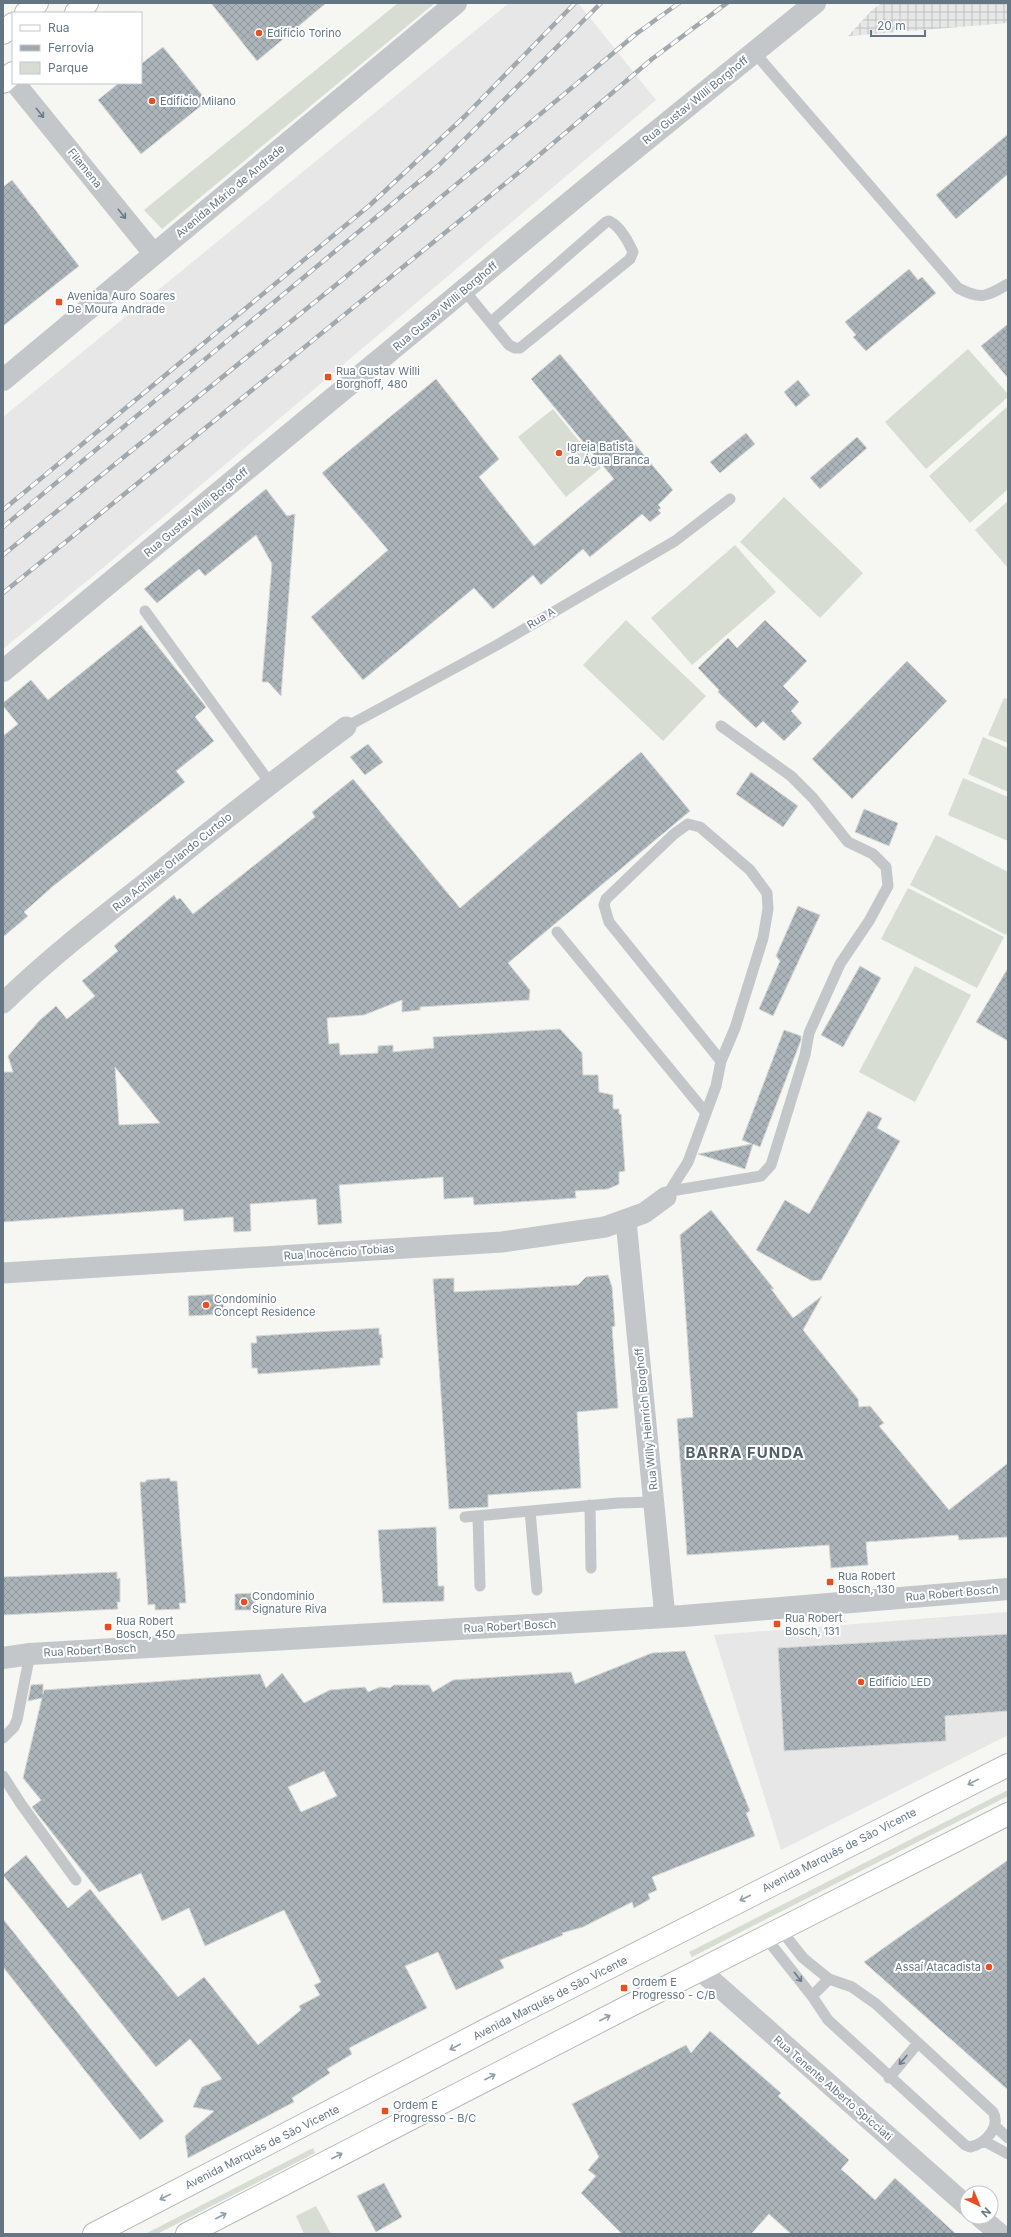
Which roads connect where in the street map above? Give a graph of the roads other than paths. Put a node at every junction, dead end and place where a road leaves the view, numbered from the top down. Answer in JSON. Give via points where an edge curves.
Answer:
{"nodes":[{"id":1,"x":37,"y":3,"type":"edge"},
{"id":2,"x":87,"y":3,"type":"edge"},
{"id":3,"x":456,"y":3,"type":"edge"},
{"id":4,"x":815,"y":3,"type":"edge"},
{"id":5,"x":27,"y":12,"type":"edge"},
{"id":6,"x":77,"y":12,"type":"edge"},
{"id":7,"x":12,"y":25,"type":"edge"},
{"id":8,"x":3,"y":33,"type":"edge"},
{"id":9,"x":754,"y":52,"type":"junction"},
{"id":10,"x":15,"y":84,"type":"edge"},
{"id":11,"x":154,"y":254,"type":"junction"},
{"id":12,"x":1008,"y":284,"type":"edge"},
{"id":13,"x":464,"y":290,"type":"junction"},
{"id":14,"x":491,"y":322,"type":"junction"},
{"id":15,"x":3,"y":380,"type":"edge"},
{"id":16,"x":730,"y":499,"type":"dead end"},
{"id":17,"x":145,"y":611,"type":"dead end"},
{"id":18,"x":3,"y":671,"type":"edge"},
{"id":19,"x":721,"y":726,"type":"dead end"},
{"id":20,"x":346,"y":727,"type":"joint"},
{"id":21,"x":270,"y":783,"type":"junction"},
{"id":22,"x":557,"y":932,"type":"dead end"},
{"id":23,"x":3,"y":1003,"type":"edge"},
{"id":24,"x":721,"y":1061,"type":"junction"},
{"id":25,"x":706,"y":1113,"type":"junction"},
{"id":26,"x":669,"y":1194,"type":"junction"},
{"id":27,"x":626,"y":1221,"type":"junction"},
{"id":28,"x":3,"y":1273,"type":"edge"},
{"id":29,"x":654,"y":1502,"type":"junction"},
{"id":30,"x":590,"y":1505,"type":"junction"},
{"id":31,"x":530,"y":1511,"type":"junction"},
{"id":32,"x":478,"y":1516,"type":"junction"},
{"id":33,"x":465,"y":1517,"type":"dead end"},
{"id":34,"x":591,"y":1568,"type":"dead end"},
{"id":35,"x":480,"y":1586,"type":"dead end"},
{"id":36,"x":1008,"y":1589,"type":"edge"},
{"id":37,"x":537,"y":1590,"type":"dead end"},
{"id":38,"x":665,"y":1617,"type":"junction"},
{"id":39,"x":12,"y":1655,"type":"edge"},
{"id":40,"x":3,"y":1738,"type":"edge"},
{"id":41,"x":1008,"y":1765,"type":"edge"},
{"id":42,"x":3,"y":1776,"type":"edge"},
{"id":43,"x":1008,"y":1814,"type":"edge"},
{"id":44,"x":76,"y":1880,"type":"dead end"},
{"id":45,"x":773,"y":1934,"type":"junction"},
{"id":46,"x":700,"y":1970,"type":"junction"},
{"id":47,"x":829,"y":1979,"type":"junction"},
{"id":48,"x":812,"y":1996,"type":"junction"},
{"id":49,"x":918,"y":2043,"type":"junction"},
{"id":50,"x":889,"y":2078,"type":"junction"},
{"id":51,"x":995,"y":2126,"type":"junction"},
{"id":52,"x":1008,"y":2138,"type":"edge"},
{"id":53,"x":984,"y":2141,"type":"junction"},
{"id":54,"x":1008,"y":2154,"type":"edge"},
{"id":55,"x":959,"y":2199,"type":"edge"},
{"id":56,"x":989,"y":2225,"type":"edge"},
{"id":57,"x":94,"y":2234,"type":"edge"},
{"id":58,"x":187,"y":2234,"type":"edge"},
{"id":59,"x":1000,"y":2234,"type":"edge"}],
"edges":[{"from":1,"to":5,"type":"main road"},
{"from":2,"to":6,"type":"main road"},
{"from":3,"to":11,"type":"street","name":"Avenida Mário de Andrade"},
{"from":4,"to":9,"type":"street","name":"Rua Gustav Willi Borghoff"},
{"from":7,"to":8,"type":"main road"},
{"from":9,"to":12,"type":"lane","via":[[958,288],[973,296],[988,296]]},
{"from":9,"to":13,"type":"street","name":"Rua Gustav Willi Borghoff"},
{"from":10,"to":11,"type":"street","name":"Filamena","one_way":true},
{"from":11,"to":15,"type":"street","name":"Avenida Mário de Andrade"},
{"from":13,"to":14,"type":"lane"},
{"from":13,"to":18,"type":"street","name":"Rua Gustav Willi Borghoff"},
{"from":14,"to":14,"type":"lane","via":[[509,345],[520,348],[630,259],[633,252],[629,243],[615,224],[606,222]]},
{"from":16,"to":20,"type":"lane","name":"Rua A","via":[[676,541],[497,645]]},
{"from":17,"to":21,"type":"lane"},
{"from":19,"to":26,"type":"lane","via":[[791,776],[813,798],[848,842],[873,854],[886,867],[888,886],[869,921],[840,964],[809,1033],[805,1055],[771,1165],[761,1176]]},
{"from":20,"to":21,"type":"street","name":"Rua Achilles Orlando Curtolo"},
{"from":21,"to":23,"type":"street","name":"Rua Achilles Orlando Curtolo","via":[[113,908]]},
{"from":22,"to":25,"type":"lane"},
{"from":24,"to":24,"type":"lane","via":[[735,1028],[763,938],[768,909],[767,893],[740,861],[700,827],[688,824],[674,834],[606,899],[604,905],[609,922]]},
{"from":24,"to":25,"type":"lane","via":[[716,1086]]},
{"from":25,"to":26,"type":"lane","via":[[688,1162]]},
{"from":26,"to":27,"type":"street","name":"Rua Inocêncio Tobias","via":[[644,1213]]},
{"from":27,"to":28,"type":"street","name":"Rua Inocêncio Tobias","via":[[605,1227],[502,1242]]},
{"from":27,"to":29,"type":"street","name":"Rua Willy Heinrich Borghoff"},
{"from":29,"to":30,"type":"lane"},
{"from":29,"to":38,"type":"street","name":"Rua Willy Heinrich Borghoff"},
{"from":30,"to":31,"type":"lane"},
{"from":30,"to":34,"type":"lane"},
{"from":31,"to":32,"type":"lane"},
{"from":31,"to":37,"type":"lane"},
{"from":32,"to":33,"type":"lane"},
{"from":32,"to":35,"type":"lane"},
{"from":36,"to":38,"type":"street","name":"Rua Robert Bosch"},
{"from":38,"to":39,"type":"street","name":"Rua Robert Bosch"},
{"from":39,"to":40,"type":"lane","via":[[17,1720]]},
{"from":41,"to":57,"type":"main road","name":"Avenida Marquês de São Vicente","one_way":true},
{"from":42,"to":44,"type":"lane"},
{"from":43,"to":45,"type":"main road"},
{"from":45,"to":46,"type":"main road"},
{"from":45,"to":47,"type":"lane"},
{"from":45,"to":48,"type":"lane","one_way":true},
{"from":46,"to":55,"type":"street","name":"Rua Tenente Alberto Spicciati"},
{"from":58,"to":46,"type":"main road","one_way":true},
{"from":47,"to":48,"type":"lane"},
{"from":47,"to":49,"type":"lane","via":[[864,1995]]},
{"from":48,"to":50,"type":"lane","via":[[828,2020]]},
{"from":49,"to":50,"type":"lane","one_way":true},
{"from":49,"to":51,"type":"lane","via":[[993,2112],[996,2117]]},
{"from":50,"to":53,"type":"lane","via":[[964,2145],[970,2147]]},
{"from":51,"to":52,"type":"lane"},
{"from":51,"to":53,"type":"lane"},
{"from":53,"to":54,"type":"lane"},
{"from":56,"to":59,"type":"street"}]}
